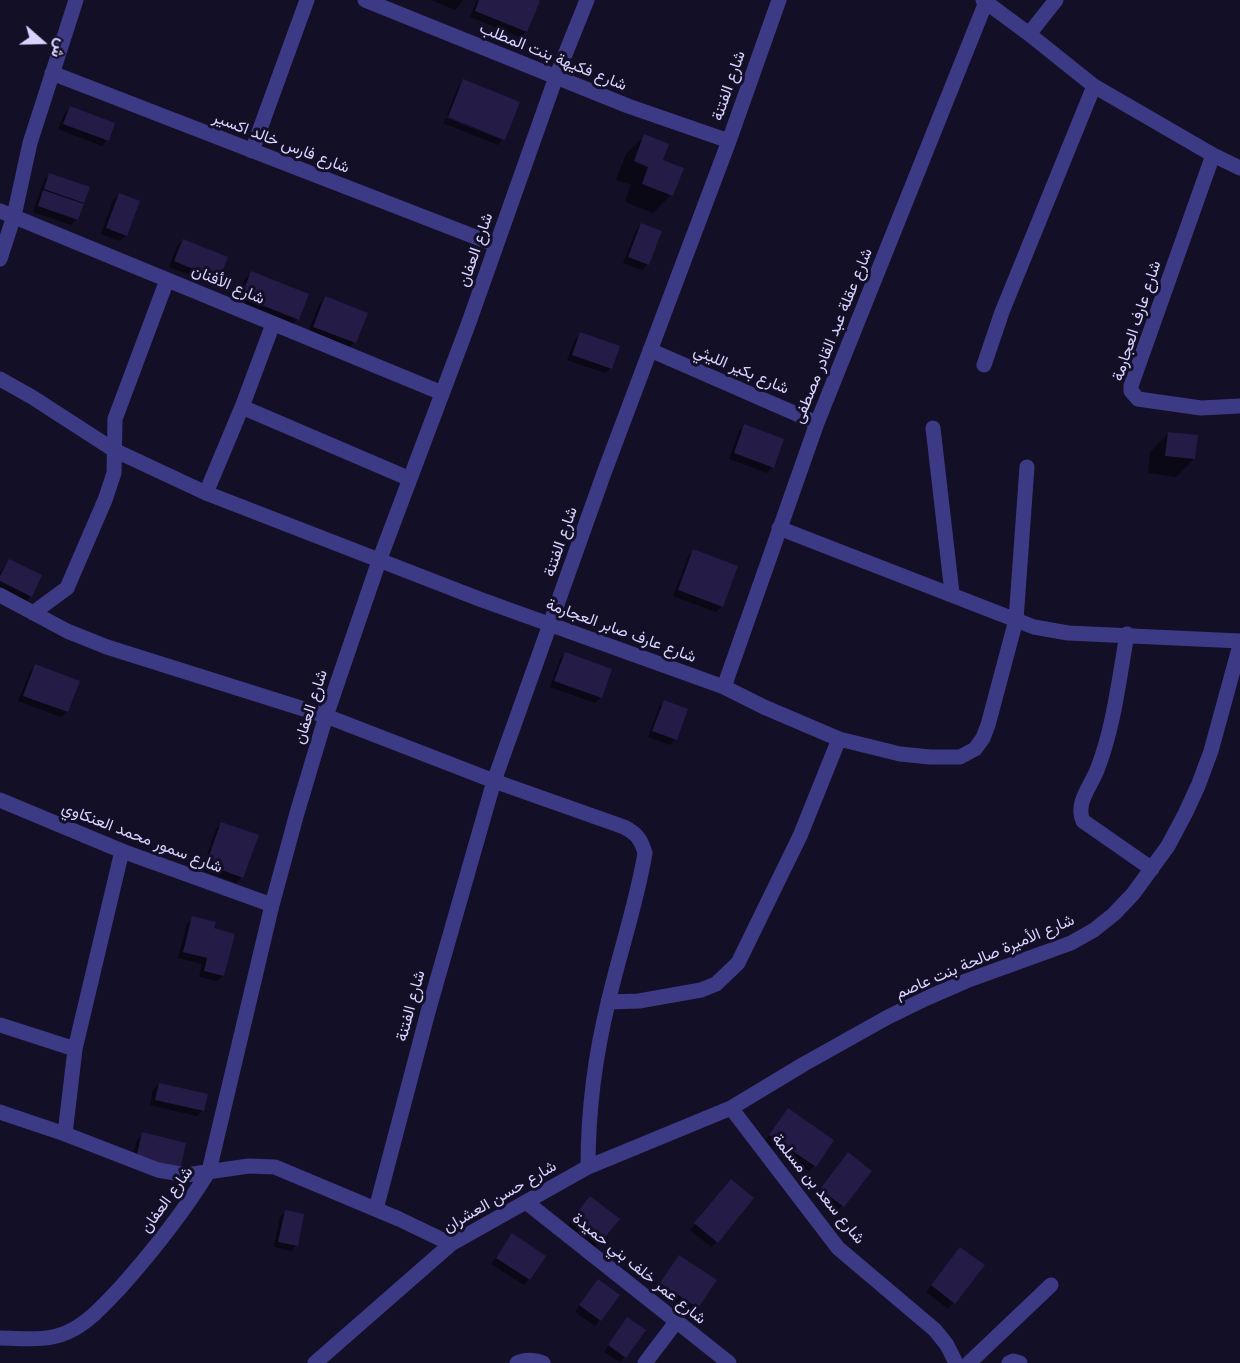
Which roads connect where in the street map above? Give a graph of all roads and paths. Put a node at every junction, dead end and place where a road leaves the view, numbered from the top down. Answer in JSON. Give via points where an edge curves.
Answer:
{"nodes":[{"id":1,"x":76,"y":0,"type":"edge"},
{"id":2,"x":307,"y":0,"type":"edge"},
{"id":3,"x":365,"y":0,"type":"edge"},
{"id":4,"x":587,"y":0,"type":"edge"},
{"id":5,"x":779,"y":0,"type":"edge"},
{"id":6,"x":1056,"y":0,"type":"edge"},
{"id":7,"x":984,"y":1,"type":"edge"},
{"id":8,"x":391,"y":5,"type":"edge"},
{"id":9,"x":1029,"y":34,"type":"junction"},
{"id":10,"x":52,"y":73,"type":"junction"},
{"id":11,"x":556,"y":77,"type":"junction"},
{"id":12,"x":1094,"y":86,"type":"junction"},
{"id":13,"x":729,"y":141,"type":"junction"},
{"id":14,"x":252,"y":151,"type":"junction"},
{"id":15,"x":1213,"y":155,"type":"junction"},
{"id":16,"x":1240,"y":168,"type":"edge"},
{"id":17,"x":7,"y":213,"type":"edge"},
{"id":18,"x":496,"y":245,"type":"junction"},
{"id":19,"x":0,"y":259,"type":"edge"},
{"id":20,"x":167,"y":280,"type":"junction"},
{"id":21,"x":273,"y":324,"type":"junction"},
{"id":22,"x":650,"y":351,"type":"junction"},
{"id":23,"x":984,"y":365,"type":"dead end"},
{"id":24,"x":0,"y":379,"type":"edge"},
{"id":25,"x":442,"y":393,"type":"junction"},
{"id":26,"x":1240,"y":406,"type":"edge"},
{"id":27,"x":242,"y":407,"type":"junction"},
{"id":28,"x":817,"y":423,"type":"junction"},
{"id":29,"x":933,"y":428,"type":"dead end"},
{"id":30,"x":114,"y":450,"type":"junction"},
{"id":31,"x":1027,"y":467,"type":"dead end"},
{"id":32,"x":410,"y":479,"type":"junction"},
{"id":33,"x":206,"y":493,"type":"junction"},
{"id":34,"x":779,"y":528,"type":"junction"},
{"id":35,"x":379,"y":561,"type":"junction"},
{"id":36,"x":952,"y":593,"type":"junction"},
{"id":37,"x":0,"y":595,"type":"edge"},
{"id":38,"x":33,"y":613,"type":"junction"},
{"id":39,"x":1016,"y":620,"type":"junction"},
{"id":40,"x":551,"y":625,"type":"junction"},
{"id":41,"x":1127,"y":634,"type":"junction"},
{"id":42,"x":1240,"y":643,"type":"edge"},
{"id":43,"x":724,"y":687,"type":"junction"},
{"id":44,"x":326,"y":716,"type":"junction"},
{"id":45,"x":838,"y":739,"type":"junction"},
{"id":46,"x":494,"y":781,"type":"junction"},
{"id":47,"x":0,"y":800,"type":"edge"},
{"id":48,"x":122,"y":851,"type":"junction"},
{"id":49,"x":1152,"y":869,"type":"junction"},
{"id":50,"x":272,"y":905,"type":"junction"},
{"id":51,"x":608,"y":1002,"type":"junction"},
{"id":52,"x":0,"y":1025,"type":"edge"},
{"id":53,"x":75,"y":1049,"type":"junction"},
{"id":54,"x":731,"y":1107,"type":"junction"},
{"id":55,"x":0,"y":1112,"type":"edge"},
{"id":56,"x":65,"y":1134,"type":"junction"},
{"id":57,"x":588,"y":1167,"type":"junction"},
{"id":58,"x":209,"y":1172,"type":"junction"},
{"id":59,"x":526,"y":1202,"type":"junction"},
{"id":60,"x":376,"y":1209,"type":"junction"},
{"id":61,"x":451,"y":1244,"type":"junction"},
{"id":62,"x":1051,"y":1285,"type":"dead end"},
{"id":63,"x":676,"y":1322,"type":"junction"},
{"id":64,"x":0,"y":1338,"type":"edge"},
{"id":65,"x":315,"y":1363,"type":"edge"},
{"id":66,"x":517,"y":1363,"type":"edge"},
{"id":67,"x":543,"y":1363,"type":"edge"},
{"id":68,"x":645,"y":1363,"type":"edge"},
{"id":69,"x":729,"y":1363,"type":"edge"},
{"id":70,"x":956,"y":1363,"type":"edge"},
{"id":71,"x":969,"y":1363,"type":"edge"},
{"id":72,"x":1008,"y":1363,"type":"edge"},
{"id":73,"x":1020,"y":1363,"type":"edge"}],
"edges":[{"from":1,"to":10,"type":"street"},
{"from":2,"to":14,"type":"street"},
{"from":3,"to":8,"type":"street","name":"شارع فكيهة بنت المطلب"},
{"from":4,"to":11,"type":"street","name":"شارع العفان"},
{"from":5,"to":13,"type":"street","name":"شارع الفتنة"},
{"from":6,"to":9,"type":"street"},
{"from":7,"to":9,"type":"street"},
{"from":7,"to":28,"type":"street","name":"شارع عقلة عبد القادر مصطفى"},
{"from":8,"to":11,"type":"street","name":"شارع فكيهة بنت المطلب"},
{"from":9,"to":12,"type":"street"},
{"from":10,"to":14,"type":"street","name":"شارع فارس خالد اكسير"},
{"from":10,"to":17,"type":"street"},
{"from":11,"to":13,"type":"street","name":"شارع فكيهة بنت المطلب"},
{"from":11,"to":18,"type":"street","name":"شارع العفان"},
{"from":12,"to":15,"type":"street"},
{"from":12,"to":23,"type":"street"},
{"from":13,"to":22,"type":"street","name":"شارع الفتنة"},
{"from":14,"to":18,"type":"street","name":"شارع فارس خالد اكسير"},
{"from":15,"to":16,"type":"street"},
{"from":15,"to":26,"type":"street","name":"شارع عارف العجارمة","via":[[1131,391],[1138,399],[1201,408]]},
{"from":17,"to":19,"type":"street"},
{"from":17,"to":20,"type":"street","name":"شارع الأفنان"},
{"from":18,"to":25,"type":"street","name":"شارع العفان"},
{"from":20,"to":21,"type":"street","name":"شارع الأفنان"},
{"from":20,"to":30,"type":"street","via":[[115,419]]},
{"from":21,"to":25,"type":"street","name":"شارع الأفنان"},
{"from":21,"to":27,"type":"street"},
{"from":22,"to":28,"type":"street","name":"شارع بكير الليثي"},
{"from":22,"to":40,"type":"street","name":"شارع الفتنة"},
{"from":24,"to":30,"type":"street","name":"شارع عارف صابر العجارمة"},
{"from":25,"to":32,"type":"street","name":"شارع العفان"},
{"from":27,"to":32,"type":"street"},
{"from":27,"to":33,"type":"street"},
{"from":28,"to":34,"type":"street","name":"شارع عقلة عبد القادر مصطفى"},
{"from":29,"to":36,"type":"street"},
{"from":30,"to":33,"type":"street","name":"شارع عارف صابر العجارمة"},
{"from":30,"to":38,"type":"street","via":[[112,484],[67,588]]},
{"from":31,"to":39,"type":"street","name":"شارع عارف صابر العجارمة"},
{"from":32,"to":35,"type":"street","name":"شارع العفان"},
{"from":33,"to":35,"type":"street","name":"شارع عارف صابر العجارمة"},
{"from":34,"to":36,"type":"street"},
{"from":34,"to":43,"type":"street","name":"شارع عقلة عبد القادر مصطفى"},
{"from":35,"to":40,"type":"street","name":"شارع عارف صابر العجارمة"},
{"from":35,"to":44,"type":"street","name":"شارع العفان"},
{"from":36,"to":39,"type":"street"},
{"from":37,"to":38,"type":"street"},
{"from":38,"to":44,"type":"street","via":[[107,647]]},
{"from":39,"to":41,"type":"street","via":[[1051,631]]},
{"from":39,"to":45,"type":"street","name":"شارع عارف صابر العجارمة","via":[[984,738],[968,754],[916,756]]},
{"from":40,"to":43,"type":"street","name":"شارع عارف صابر العجارمة"},
{"from":40,"to":46,"type":"street","name":"شارع الفتنة"},
{"from":41,"to":42,"type":"street"},
{"from":41,"to":49,"type":"street","via":[[1108,736],[1080,814],[1083,821]]},
{"from":42,"to":49,"type":"street","name":"شارع الأميرة صالحة بنت عاصم","via":[[1198,786]]},
{"from":43,"to":45,"type":"street","name":"شارع عارف صابر العجارمة"},
{"from":44,"to":46,"type":"street"},
{"from":44,"to":50,"type":"street","name":"شارع العفان"},
{"from":45,"to":51,"type":"street","via":[[800,836],[738,963],[716,984],[700,990],[639,1001]]},
{"from":46,"to":51,"type":"street","via":[[624,826],[642,842],[643,866]]},
{"from":46,"to":60,"type":"street","name":"شارع الفتنة"},
{"from":47,"to":48,"type":"street","name":"شارع سمور محمد العنكاوي"},
{"from":48,"to":50,"type":"street","name":"شارع سمور محمد العنكاوي"},
{"from":48,"to":53,"type":"street"},
{"from":49,"to":54,"type":"street","name":"شارع الأميرة صالحة بنت عاصم","via":[[1114,914],[1094,930],[1071,943],[966,981],[898,1012]]},
{"from":50,"to":58,"type":"street","name":"شارع العفان"},
{"from":51,"to":57,"type":"street","via":[[590,1100]]},
{"from":52,"to":53,"type":"street"},
{"from":53,"to":56,"type":"street"},
{"from":54,"to":57,"type":"street","name":"شارع حسن العشران"},
{"from":54,"to":70,"type":"street","name":"شارع سعد بن مسلمة","via":[[838,1248],[935,1330]]},
{"from":55,"to":56,"type":"street"},
{"from":56,"to":58,"type":"street","via":[[158,1170],[186,1175]]},
{"from":57,"to":59,"type":"street","name":"شارع حسن العشران"},
{"from":58,"to":60,"type":"street","via":[[275,1167]]},
{"from":58,"to":64,"type":"street","name":"شارع العفان","via":[[158,1244],[104,1306],[68,1332],[46,1338]]},
{"from":59,"to":61,"type":"street","name":"شارع حسن العشران"},
{"from":59,"to":63,"type":"street","name":"شارع عمر خلف بني حميدة"},
{"from":60,"to":61,"type":"street"},
{"from":61,"to":65,"type":"street","name":"شارع حسن العشران"},
{"from":62,"to":71,"type":"street"},
{"from":63,"to":68,"type":"street"},
{"from":63,"to":69,"type":"street","name":"شارع عمر خلف بني حميدة"},
{"from":66,"to":67,"type":"street"},
{"from":72,"to":73,"type":"street"}]}
